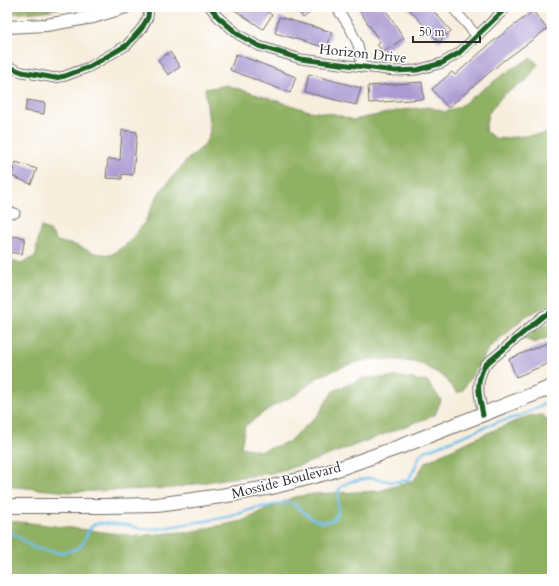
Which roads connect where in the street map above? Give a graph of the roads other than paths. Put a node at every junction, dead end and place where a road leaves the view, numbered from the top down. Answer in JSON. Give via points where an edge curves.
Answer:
{"nodes":[{"id":1,"x":126,"y":7,"type":"edge"},
{"id":2,"x":149,"y":7,"type":"edge"},
{"id":3,"x":210,"y":7,"type":"edge"},
{"id":4,"x":336,"y":7,"type":"edge"},
{"id":5,"x":452,"y":7,"type":"edge"},
{"id":6,"x":507,"y":7,"type":"edge"},
{"id":7,"x":7,"y":27,"type":"edge"},
{"id":8,"x":477,"y":36,"type":"junction"},
{"id":9,"x":7,"y":66,"type":"edge"},
{"id":10,"x":362,"y":67,"type":"junction"},
{"id":11,"x":552,"y":312,"type":"edge"},
{"id":12,"x":552,"y":388,"type":"edge"},
{"id":13,"x":483,"y":414,"type":"junction"},
{"id":14,"x":7,"y":506,"type":"edge"}],
"edges":[{"from":1,"to":7,"type":"main road","via":[[93,17],[46,25]]},
{"from":2,"to":9,"type":"street","via":[[148,17],[142,28],[127,45],[89,67],[55,78],[22,72]]},
{"from":3,"to":10,"type":"street","name":"Horizon Drive","via":[[239,35],[259,46],[301,59]]},
{"from":4,"to":10,"type":"street","via":[[358,45]]},
{"from":5,"to":8,"type":"street"},
{"from":6,"to":8,"type":"street","name":"Horizon Drive"},
{"from":8,"to":10,"type":"street","name":"Horizon Drive","via":[[459,53],[442,63],[417,70]]},
{"from":11,"to":13,"type":"street","via":[[543,316],[485,364],[478,387]]},
{"from":12,"to":13,"type":"main road","name":"Mosside Boulevard"},
{"from":13,"to":14,"type":"main road","name":"Mosside Boulevard","via":[[329,472],[272,487],[157,505]]}]}
